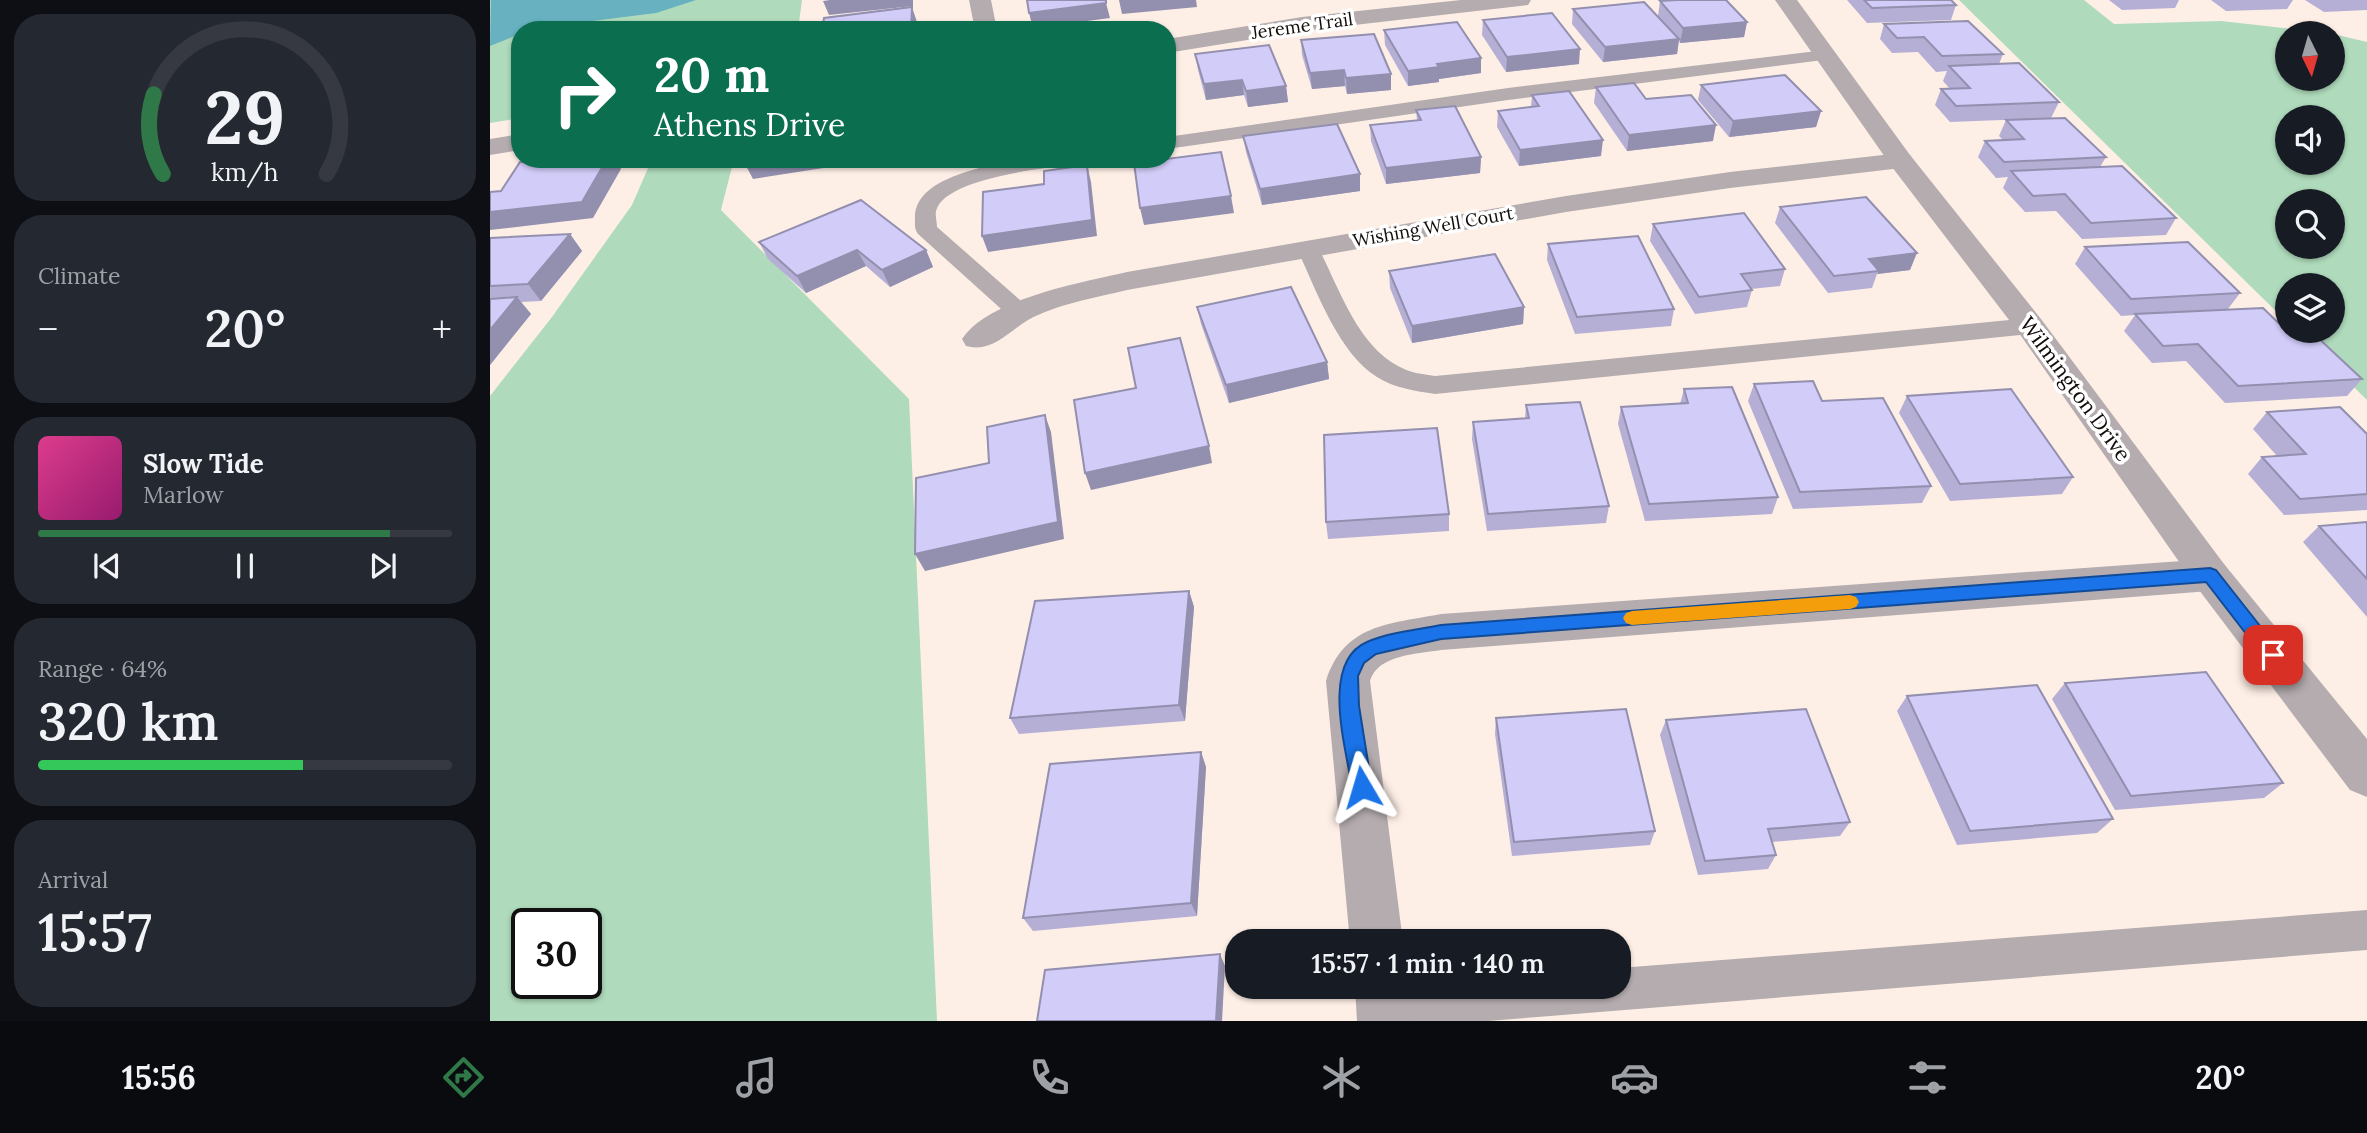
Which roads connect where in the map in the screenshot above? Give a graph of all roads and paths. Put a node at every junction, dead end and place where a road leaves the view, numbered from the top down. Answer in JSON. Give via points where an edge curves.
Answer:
{"nodes":[{"id":1,"x":980,"y":0,"type":"edge"},
{"id":2,"x":1520,"y":0,"type":"edge"},
{"id":3,"x":1786,"y":0,"type":"edge"},
{"id":4,"x":984,"y":21,"type":"edge"},
{"id":5,"x":1176,"y":45,"type":"edge"},
{"id":6,"x":1825,"y":55,"type":"junction"},
{"id":7,"x":1176,"y":142,"type":"edge"},
{"id":8,"x":511,"y":144,"type":"edge"},
{"id":9,"x":490,"y":147,"type":"edge"},
{"id":10,"x":1901,"y":162,"type":"junction"},
{"id":11,"x":1015,"y":168,"type":"edge"},
{"id":12,"x":1308,"y":249,"type":"junction"},
{"id":13,"x":1019,"y":312,"type":"junction"},
{"id":14,"x":2030,"y":326,"type":"junction"},
{"id":15,"x":978,"y":339,"type":"dead end"},
{"id":16,"x":2210,"y":575,"type":"junction"},
{"id":17,"x":2367,"y":775,"type":"edge"},
{"id":18,"x":1376,"y":929,"type":"edge"},
{"id":19,"x":2367,"y":930,"type":"edge"},
{"id":20,"x":1384,"y":1005,"type":"edge"}],
"edges":[{"from":1,"to":4,"type":"street"},
{"from":2,"to":5,"type":"street","name":"Jereme Trail","via":[[1302,24]]},
{"from":3,"to":6,"type":"street","name":"Wilmington Drive"},
{"from":6,"to":7,"type":"lane"},
{"from":6,"to":10,"type":"street","name":"Wilmington Drive"},
{"from":8,"to":9,"type":"street"},
{"from":10,"to":12,"type":"street","name":"Wishing Well Court","via":[[1566,204]]},
{"from":10,"to":14,"type":"street","name":"Wilmington Drive"},
{"from":11,"to":13,"type":"lane","via":[[980,174],[940,190],[925,209],[923,220],[926,229]]},
{"from":12,"to":13,"type":"street","name":"Wishing Well Court","via":[[1127,281]]},
{"from":12,"to":14,"type":"lane","via":[[1359,344],[1382,369],[1405,381],[1435,385]]},
{"from":13,"to":15,"type":"street","name":"Wishing Well Court"},
{"from":14,"to":16,"type":"street","name":"Wilmington Drive"},
{"from":16,"to":17,"type":"street","name":"Wilmington Drive"},
{"from":16,"to":18,"type":"street","via":[[1441,632],[1371,648],[1357,658],[1349,676],[1349,706],[1360,762]]},
{"from":19,"to":20,"type":"lane"}]}
